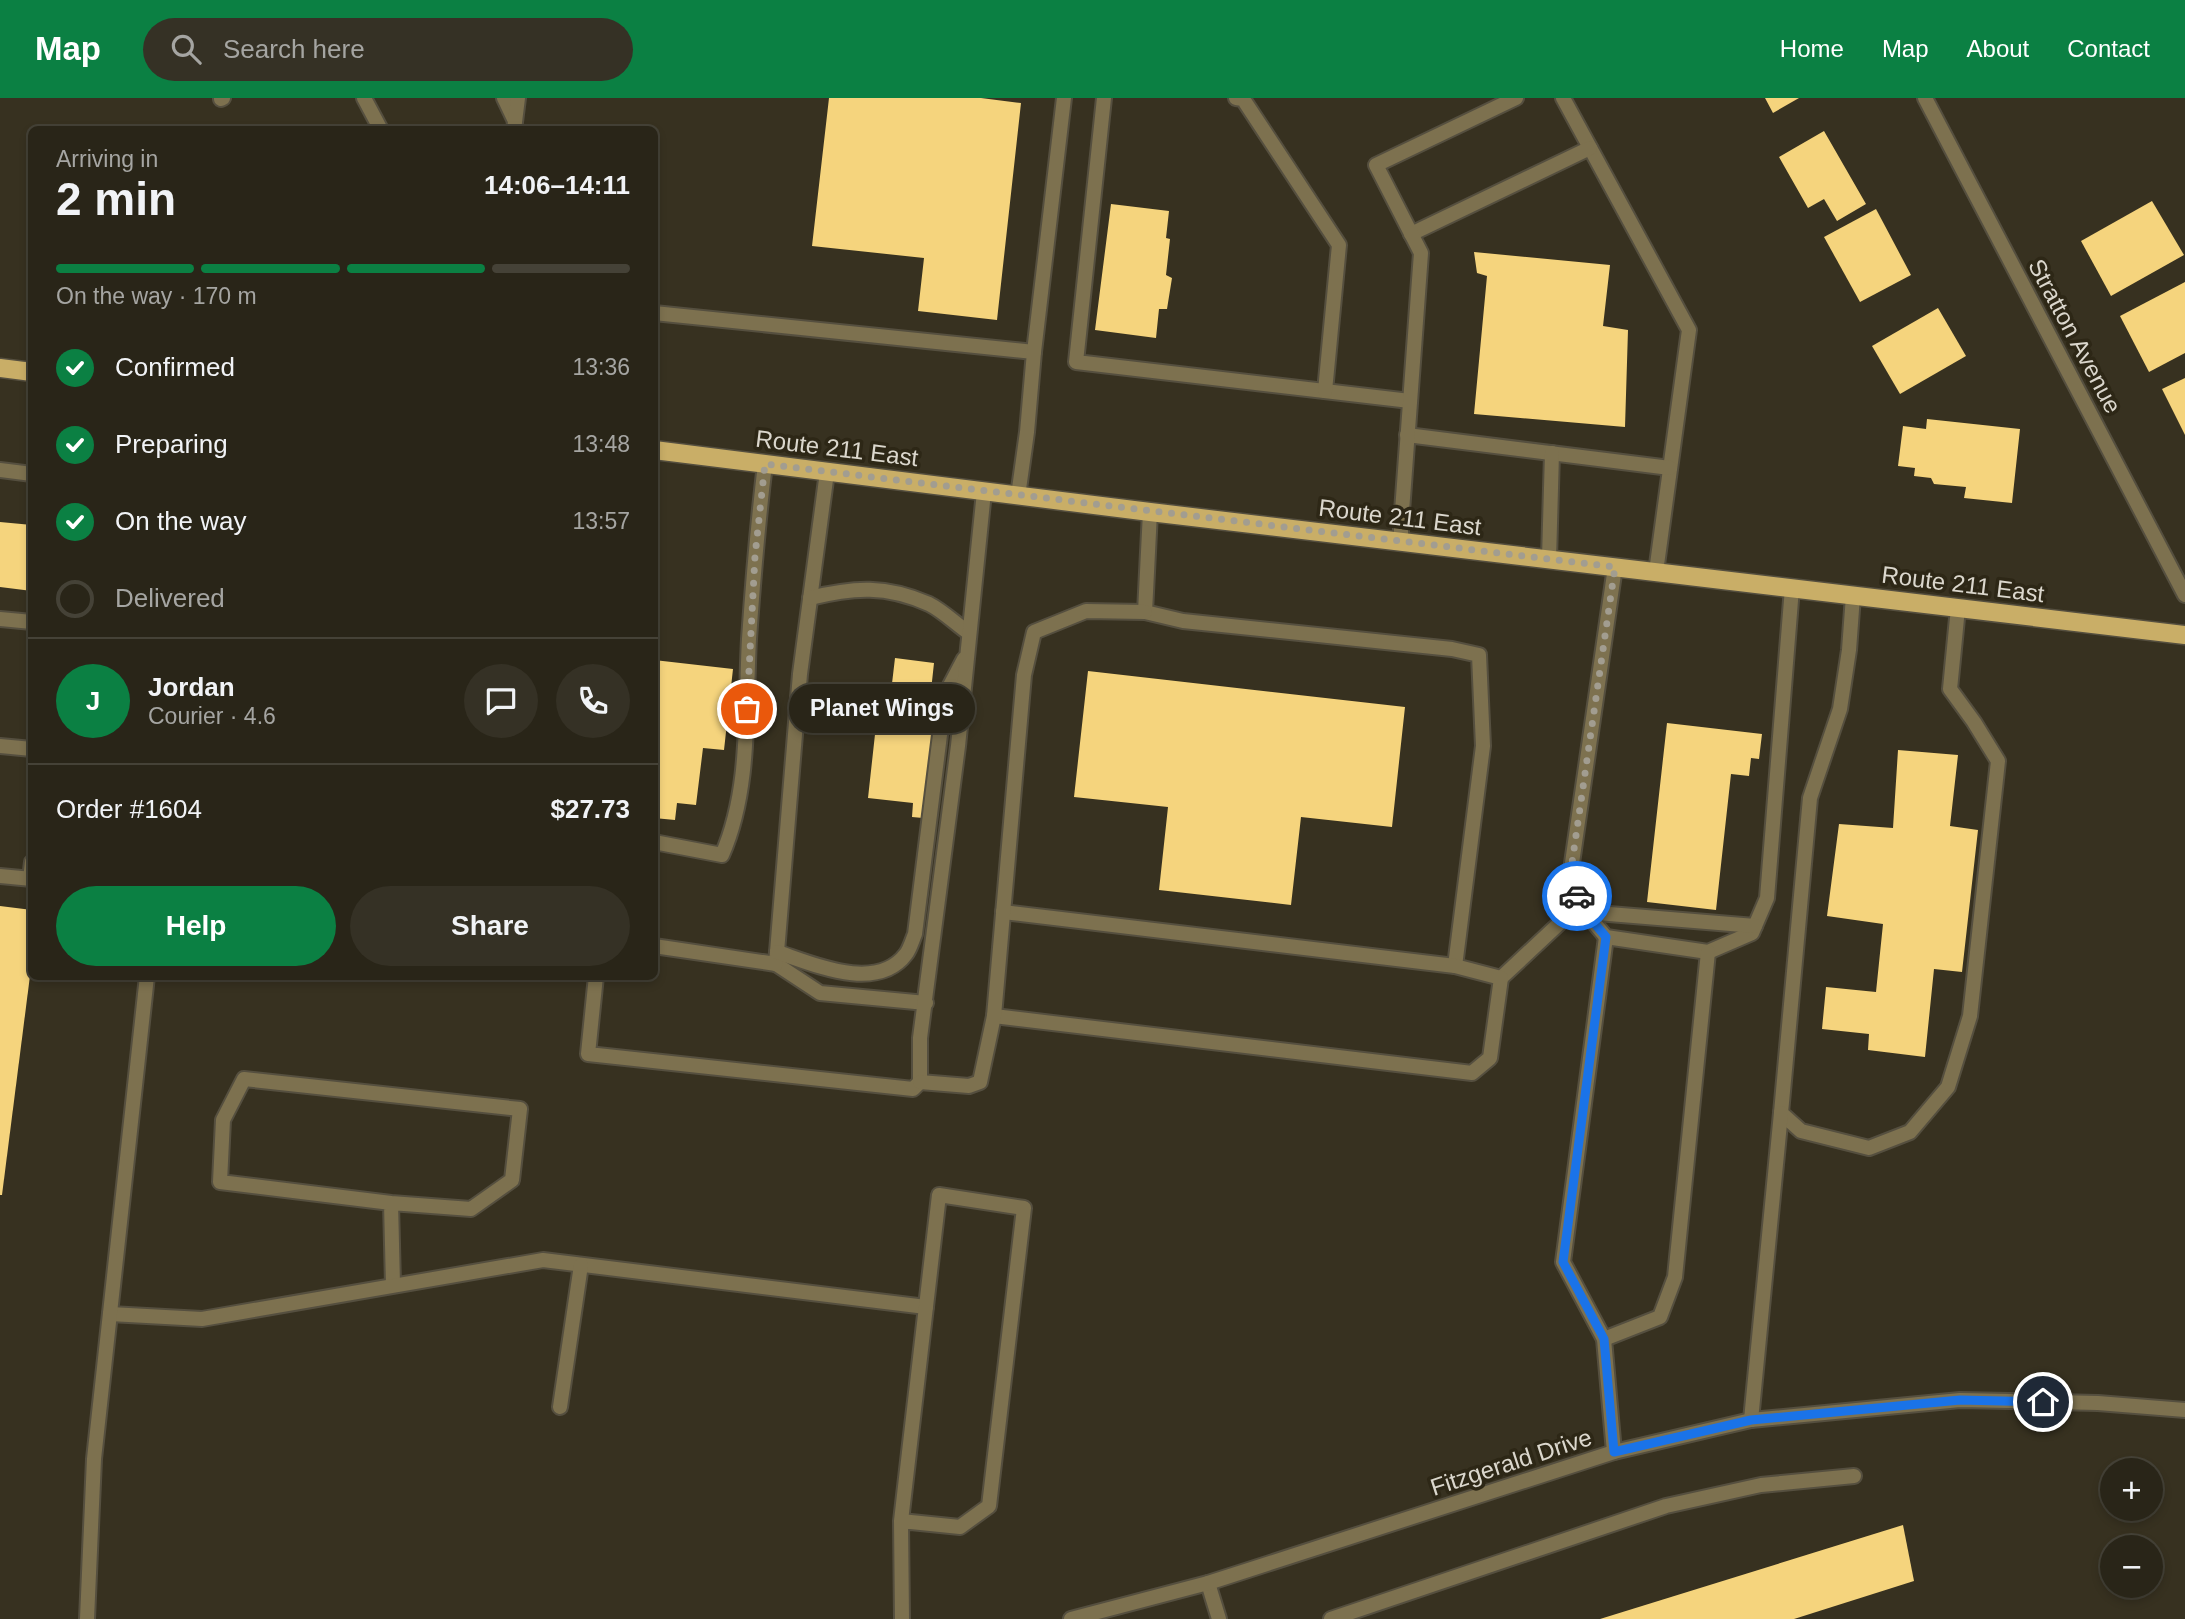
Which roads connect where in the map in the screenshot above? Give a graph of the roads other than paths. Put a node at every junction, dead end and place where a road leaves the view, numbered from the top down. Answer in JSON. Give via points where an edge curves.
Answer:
{"nodes":[{"id":1,"x":364,"y":98,"type":"edge"},
{"id":2,"x":504,"y":98,"type":"edge"},
{"id":3,"x":518,"y":98,"type":"edge"},
{"id":4,"x":1064,"y":98,"type":"edge"},
{"id":5,"x":1104,"y":98,"type":"edge"},
{"id":6,"x":1236,"y":98,"type":"edge"},
{"id":7,"x":1516,"y":98,"type":"edge"},
{"id":8,"x":1563,"y":98,"type":"edge"},
{"id":9,"x":1925,"y":98,"type":"edge"},
{"id":10,"x":515,"y":125,"type":"edge"},
{"id":11,"x":379,"y":126,"type":"edge"},
{"id":12,"x":1590,"y":148,"type":"junction"},
{"id":13,"x":1411,"y":234,"type":"junction"},
{"id":14,"x":658,"y":313,"type":"edge"},
{"id":15,"x":1034,"y":352,"type":"junction"},
{"id":16,"x":0,"y":368,"type":"edge"},
{"id":17,"x":28,"y":372,"type":"edge"},
{"id":18,"x":1325,"y":391,"type":"junction"},
{"id":19,"x":1410,"y":401,"type":"junction"},
{"id":20,"x":1407,"y":435,"type":"junction"},
{"id":21,"x":658,"y":451,"type":"edge"},
{"id":22,"x":1552,"y":453,"type":"junction"},
{"id":23,"x":765,"y":464,"type":"junction"},
{"id":24,"x":1670,"y":468,"type":"junction"},
{"id":25,"x":0,"y":471,"type":"edge"},
{"id":26,"x":827,"y":472,"type":"junction"},
{"id":27,"x":28,"y":474,"type":"edge"},
{"id":28,"x":984,"y":492,"type":"junction"},
{"id":29,"x":1018,"y":496,"type":"junction"},
{"id":30,"x":1150,"y":512,"type":"junction"},
{"id":31,"x":1401,"y":542,"type":"junction"},
{"id":32,"x":1549,"y":559,"type":"junction"},
{"id":33,"x":1615,"y":567,"type":"junction"},
{"id":34,"x":1656,"y":572,"type":"junction"},
{"id":35,"x":1792,"y":588,"type":"junction"},
{"id":36,"x":2185,"y":595,"type":"edge"},
{"id":37,"x":1853,"y":596,"type":"junction"},
{"id":38,"x":810,"y":598,"type":"junction"},
{"id":39,"x":1958,"y":608,"type":"junction"},
{"id":40,"x":1145,"y":612,"type":"junction"},
{"id":41,"x":0,"y":618,"type":"edge"},
{"id":42,"x":28,"y":622,"type":"edge"},
{"id":43,"x":969,"y":633,"type":"junction"},
{"id":44,"x":2185,"y":635,"type":"edge"},
{"id":45,"x":967,"y":652,"type":"junction"},
{"id":46,"x":0,"y":746,"type":"edge"},
{"id":47,"x":28,"y":749,"type":"edge"},
{"id":48,"x":658,"y":843,"type":"edge"},
{"id":49,"x":0,"y":876,"type":"edge"},
{"id":50,"x":28,"y":879,"type":"edge"},
{"id":51,"x":1582,"y":909,"type":"junction"},
{"id":52,"x":1003,"y":912,"type":"junction"},
{"id":53,"x":1755,"y":926,"type":"junction"},
{"id":54,"x":1606,"y":937,"type":"junction"},
{"id":55,"x":658,"y":946,"type":"edge"},
{"id":56,"x":1708,"y":952,"type":"junction"},
{"id":57,"x":776,"y":958,"type":"junction"},
{"id":58,"x":1455,"y":966,"type":"junction"},
{"id":59,"x":1501,"y":978,"type":"junction"},
{"id":60,"x":147,"y":980,"type":"edge"},
{"id":61,"x":596,"y":980,"type":"edge"},
{"id":62,"x":926,"y":1003,"type":"junction"},
{"id":63,"x":994,"y":1016,"type":"junction"},
{"id":64,"x":920,"y":1082,"type":"junction"},
{"id":65,"x":1781,"y":1113,"type":"junction"},
{"id":66,"x":391,"y":1203,"type":"junction"},
{"id":67,"x":581,"y":1265,"type":"junction"},
{"id":68,"x":393,"y":1285,"type":"junction"},
{"id":69,"x":926,"y":1307,"type":"junction"},
{"id":70,"x":110,"y":1314,"type":"junction"},
{"id":71,"x":1604,"y":1339,"type":"junction"},
{"id":72,"x":560,"y":1407,"type":"dead end"},
{"id":73,"x":2185,"y":1410,"type":"edge"},
{"id":74,"x":1751,"y":1420,"type":"junction"},
{"id":75,"x":1614,"y":1452,"type":"junction"},
{"id":76,"x":1854,"y":1476,"type":"dead end"},
{"id":77,"x":901,"y":1521,"type":"junction"},
{"id":78,"x":1208,"y":1583,"type":"junction"},
{"id":79,"x":87,"y":1619,"type":"edge"},
{"id":80,"x":902,"y":1619,"type":"edge"},
{"id":81,"x":1071,"y":1619,"type":"edge"},
{"id":82,"x":1219,"y":1619,"type":"edge"},
{"id":83,"x":1331,"y":1619,"type":"edge"}],
"edges":[{"from":1,"to":11,"type":"street"},
{"from":2,"to":10,"type":"street"},
{"from":3,"to":10,"type":"street"},
{"from":4,"to":15,"type":"street"},
{"from":5,"to":18,"type":"street","via":[[1076,362]]},
{"from":6,"to":18,"type":"street","via":[[1243,99],[1339,245]]},
{"from":7,"to":13,"type":"street","via":[[1376,165]]},
{"from":8,"to":12,"type":"street"},
{"from":9,"to":36,"type":"street","name":"Stratton Avenue"},
{"from":12,"to":13,"type":"street"},
{"from":12,"to":24,"type":"street","via":[[1689,330]]},
{"from":13,"to":19,"type":"street","via":[[1421,253]]},
{"from":14,"to":15,"type":"street"},
{"from":15,"to":29,"type":"street"},
{"from":16,"to":17,"type":"main road"},
{"from":18,"to":19,"type":"street"},
{"from":19,"to":20,"type":"street"},
{"from":20,"to":22,"type":"street"},
{"from":20,"to":31,"type":"street"},
{"from":21,"to":23,"type":"main road","name":"Route 211 East"},
{"from":22,"to":24,"type":"street"},
{"from":22,"to":32,"type":"street"},
{"from":23,"to":26,"type":"main road","name":"Route 211 East"},
{"from":23,"to":48,"type":"street","via":[[749,639],[745,756],[732,833],[722,855]]},
{"from":24,"to":34,"type":"street"},
{"from":25,"to":27,"type":"street"},
{"from":26,"to":28,"type":"main road","name":"Route 211 East"},
{"from":26,"to":38,"type":"street"},
{"from":28,"to":29,"type":"main road","name":"Route 211 East"},
{"from":28,"to":43,"type":"street"},
{"from":29,"to":30,"type":"main road","name":"Route 211 East"},
{"from":30,"to":31,"type":"main road","name":"Route 211 East"},
{"from":30,"to":40,"type":"street"},
{"from":31,"to":32,"type":"main road","name":"Route 211 East"},
{"from":32,"to":33,"type":"main road","name":"Route 211 East"},
{"from":33,"to":34,"type":"main road","name":"Route 211 East"},
{"from":33,"to":51,"type":"street","via":[[1571,870]]},
{"from":34,"to":35,"type":"main road","name":"Route 211 East"},
{"from":35,"to":37,"type":"main road","name":"Route 211 East"},
{"from":35,"to":53,"type":"street","via":[[1767,898]]},
{"from":37,"to":39,"type":"main road","name":"Route 211 East"},
{"from":37,"to":65,"type":"street","via":[[1840,709],[1810,798]]},
{"from":38,"to":43,"type":"street","via":[[841,590],[891,590],[931,605]]},
{"from":38,"to":57,"type":"street"},
{"from":39,"to":44,"type":"main road","name":"Route 211 East"},
{"from":39,"to":65,"type":"street","via":[[1950,689],[1998,761],[1970,1016],[1948,1087],[1910,1132],[1869,1148],[1801,1131]]},
{"from":40,"to":52,"type":"street","via":[[1086,611],[1034,632],[1024,675]]},
{"from":40,"to":58,"type":"street","via":[[1183,621],[1479,654],[1483,746]]},
{"from":41,"to":42,"type":"street"},
{"from":43,"to":45,"type":"street"},
{"from":45,"to":57,"type":"street","via":[[945,695],[915,934],[908,952],[897,964],[872,974]]},
{"from":45,"to":62,"type":"street"},
{"from":46,"to":47,"type":"street"},
{"from":49,"to":50,"type":"street"},
{"from":51,"to":53,"type":"street"},
{"from":51,"to":54,"type":"street"},
{"from":51,"to":59,"type":"street"},
{"from":52,"to":58,"type":"street"},
{"from":52,"to":63,"type":"street"},
{"from":53,"to":56,"type":"street","via":[[1752,933]]},
{"from":54,"to":56,"type":"street"},
{"from":54,"to":71,"type":"street","via":[[1563,1262]]},
{"from":55,"to":57,"type":"street"},
{"from":56,"to":71,"type":"street","via":[[1675,1277],[1660,1317]]},
{"from":57,"to":62,"type":"street","via":[[820,993]]},
{"from":58,"to":59,"type":"street"},
{"from":59,"to":63,"type":"street","via":[[1490,1058],[1472,1073]]},
{"from":60,"to":70,"type":"street"},
{"from":61,"to":64,"type":"street","via":[[588,1054],[914,1089]]},
{"from":62,"to":64,"type":"street"},
{"from":63,"to":64,"type":"street","via":[[980,1082],[969,1086]]},
{"from":65,"to":74,"type":"street"},
{"from":66,"to":66,"type":"street","via":[[471,1209],[512,1180],[520,1109],[244,1079],[223,1119],[220,1182]]},
{"from":66,"to":68,"type":"street"},
{"from":67,"to":68,"type":"street","via":[[543,1260]]},
{"from":67,"to":69,"type":"street"},
{"from":67,"to":72,"type":"street"},
{"from":68,"to":70,"type":"street","via":[[202,1319]]},
{"from":69,"to":77,"type":"street"},
{"from":69,"to":77,"type":"street","via":[[939,1195],[1024,1208],[989,1506],[960,1527]]},
{"from":70,"to":79,"type":"street","via":[[94,1459]]},
{"from":71,"to":75,"type":"street"},
{"from":73,"to":74,"type":"street","name":"Fitzgerald Drive","via":[[1960,1400]]},
{"from":74,"to":75,"type":"street","name":"Fitzgerald Drive"},
{"from":75,"to":78,"type":"street","name":"Fitzgerald Drive"},
{"from":76,"to":83,"type":"street","via":[[1761,1485],[1666,1506]]},
{"from":77,"to":80,"type":"street"},
{"from":78,"to":81,"type":"street","name":"Fitzgerald Drive"},
{"from":78,"to":82,"type":"street"}]}
